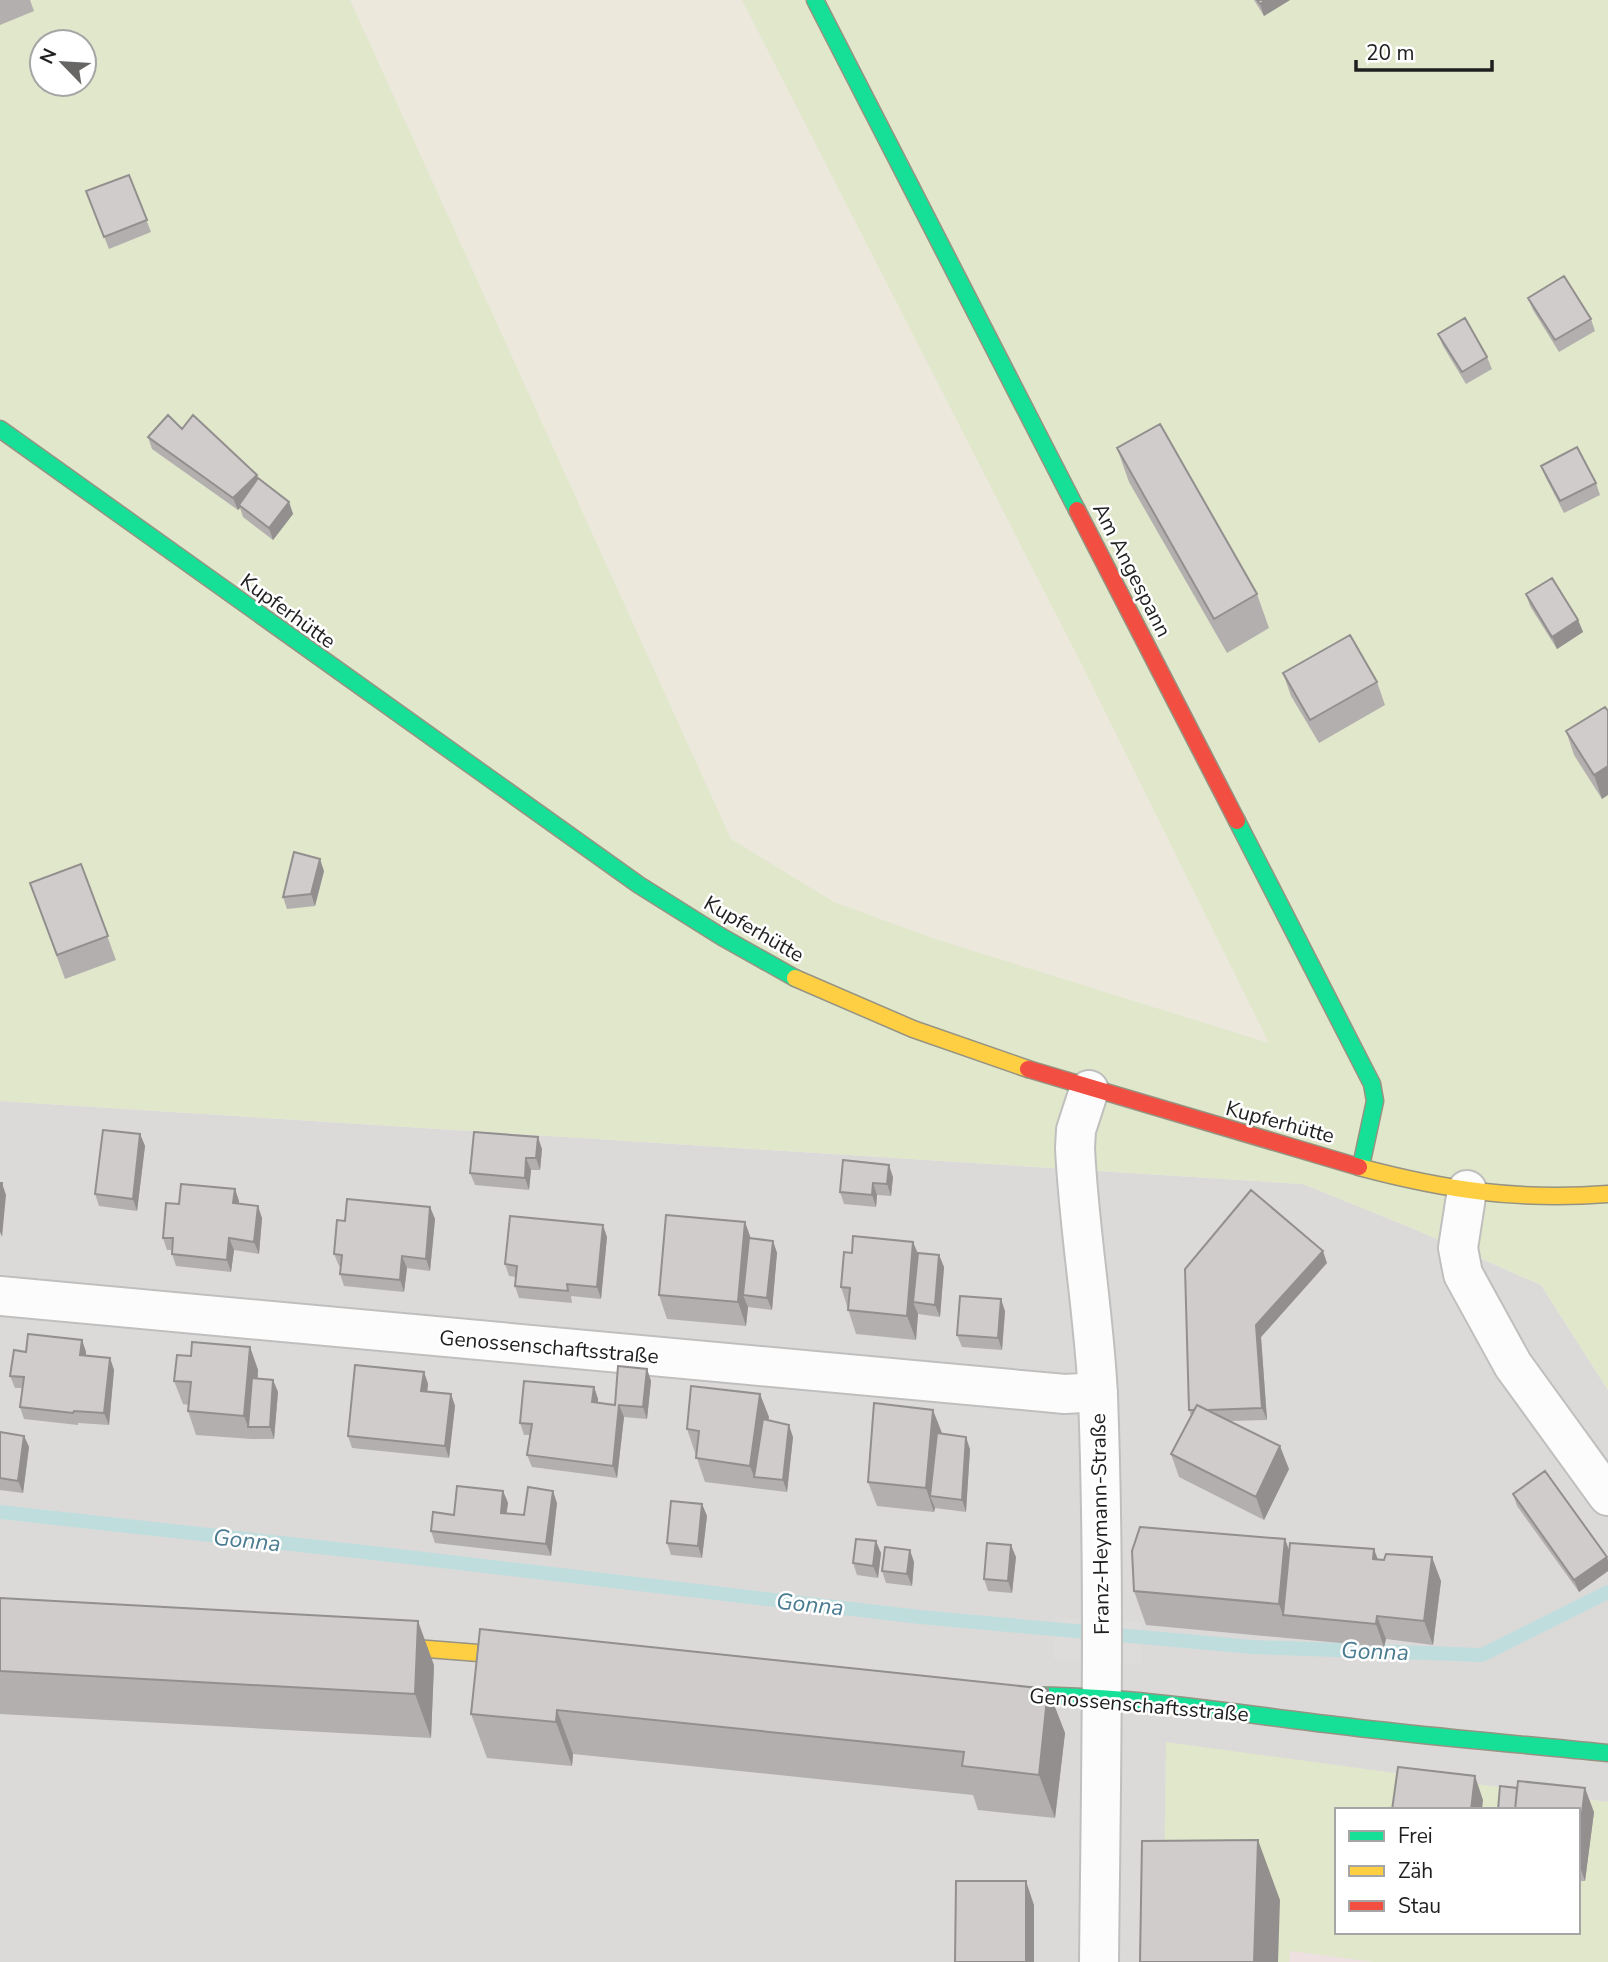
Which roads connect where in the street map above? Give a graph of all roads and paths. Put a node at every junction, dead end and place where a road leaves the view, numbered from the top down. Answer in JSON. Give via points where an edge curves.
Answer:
{"nodes":[{"id":1,"x":815,"y":0,"type":"edge"},
{"id":2,"x":0,"y":429,"type":"edge"},
{"id":3,"x":1089,"y":1090,"type":"junction"},
{"id":4,"x":1361,"y":1166,"type":"junction"},
{"id":5,"x":1467,"y":1190,"type":"junction"},
{"id":6,"x":1608,"y":1194,"type":"edge"},
{"id":7,"x":0,"y":1296,"type":"edge"},
{"id":8,"x":1098,"y":1392,"type":"junction"},
{"id":9,"x":1608,"y":1496,"type":"edge"},
{"id":10,"x":367,"y":1644,"type":"edge"},
{"id":11,"x":546,"y":1658,"type":"edge"},
{"id":12,"x":1102,"y":1680,"type":"junction"},
{"id":13,"x":982,"y":1695,"type":"edge"},
{"id":14,"x":1608,"y":1753,"type":"edge"},
{"id":15,"x":1099,"y":1962,"type":"edge"}],
"edges":[{"from":1,"to":4,"type":"street","name":"Am Angespann","via":[[1372,1084],[1375,1101]]},
{"from":2,"to":3,"type":"street","name":"Kupferhütte","via":[[666,903],[840,998],[959,1046]]},
{"from":3,"to":4,"type":"street","name":"Kupferhütte"},
{"from":3,"to":8,"type":"street","name":"Franz-Heymann-Straße","via":[[1075,1148]]},
{"from":4,"to":5,"type":"street","name":"Kupferhütte"},
{"from":5,"to":6,"type":"street","name":"Kupferhütte","via":[[1515,1196]]},
{"from":5,"to":9,"type":"street","via":[[1458,1248],[1463,1273],[1513,1365]]},
{"from":7,"to":8,"type":"street","name":"Genossenschaftsstraße","via":[[1040,1392]]},
{"from":8,"to":12,"type":"street","name":"Franz-Heymann-Straße"},
{"from":10,"to":11,"type":"street"},
{"from":12,"to":13,"type":"street","name":"Genossenschaftsstraße","via":[[1034,1693]]},
{"from":12,"to":14,"type":"street","name":"Genossenschaftsstraße","via":[[1342,1727]]},
{"from":12,"to":15,"type":"street","name":"Franz-Heymann-Straße"}]}
